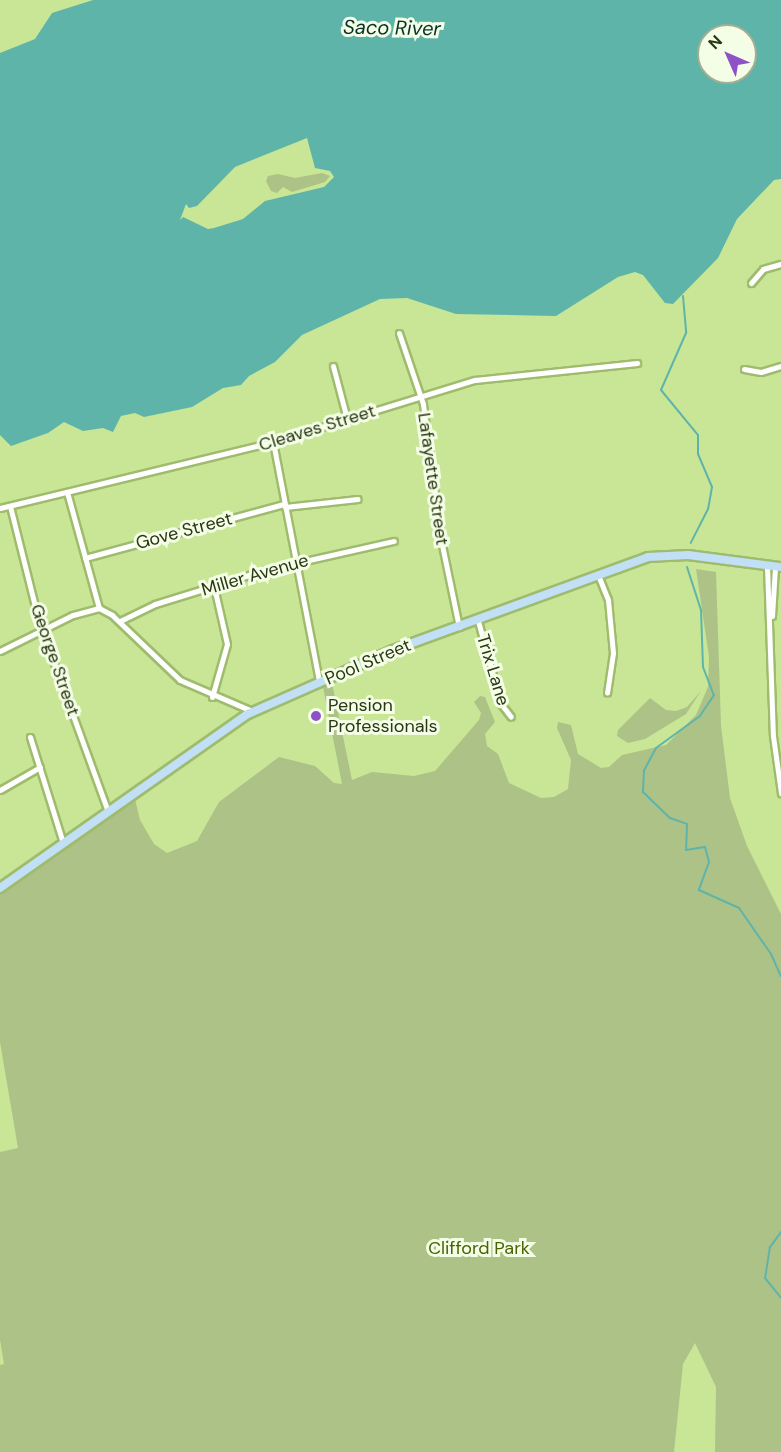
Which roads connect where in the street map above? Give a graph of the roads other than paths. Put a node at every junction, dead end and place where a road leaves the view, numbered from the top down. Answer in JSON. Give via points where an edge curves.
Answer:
{"nodes":[{"id":1,"x":781,"y":264,"type":"edge"},
{"id":2,"x":752,"y":283,"type":"dead end"},
{"id":3,"x":399,"y":333,"type":"dead end"},
{"id":4,"x":637,"y":363,"type":"dead end"},
{"id":5,"x":333,"y":366,"type":"dead end"},
{"id":6,"x":781,"y":366,"type":"edge"},
{"id":7,"x":744,"y":369,"type":"dead end"},
{"id":8,"x":420,"y":397,"type":"junction"},
{"id":9,"x":346,"y":419,"type":"junction"},
{"id":10,"x":273,"y":442,"type":"junction"},
{"id":11,"x":67,"y":492,"type":"junction"},
{"id":12,"x":358,"y":499,"type":"dead end"},
{"id":13,"x":10,"y":506,"type":"junction"},
{"id":14,"x":284,"y":506,"type":"junction"},
{"id":15,"x":0,"y":508,"type":"edge"},
{"id":16,"x":394,"y":540,"type":"dead end"},
{"id":17,"x":85,"y":558,"type":"junction"},
{"id":18,"x":295,"y":562,"type":"junction"},
{"id":19,"x":774,"y":567,"type":"edge"},
{"id":20,"x":598,"y":575,"type":"junction"},
{"id":21,"x":214,"y":587,"type":"junction"},
{"id":22,"x":99,"y":609,"type":"junction"},
{"id":23,"x":120,"y":621,"type":"junction"},
{"id":24,"x":478,"y":621,"type":"junction"},
{"id":25,"x":459,"y":627,"type":"junction"},
{"id":26,"x":42,"y":629,"type":"junction"},
{"id":27,"x":0,"y":651,"type":"edge"},
{"id":28,"x":319,"y":682,"type":"junction"},
{"id":29,"x":607,"y":693,"type":"dead end"},
{"id":30,"x":212,"y":697,"type":"junction"},
{"id":31,"x":252,"y":711,"type":"junction"},
{"id":32,"x":511,"y":717,"type":"dead end"},
{"id":33,"x":30,"y":737,"type":"dead end"},
{"id":34,"x":40,"y":767,"type":"junction"},
{"id":35,"x":0,"y":790,"type":"edge"},
{"id":36,"x":781,"y":793,"type":"edge"},
{"id":37,"x":108,"y":812,"type":"junction"},
{"id":38,"x":63,"y":843,"type":"junction"},
{"id":39,"x":0,"y":888,"type":"edge"}],
"edges":[{"from":1,"to":2,"type":"street","via":[[763,269]]},
{"from":3,"to":8,"type":"street","name":"Lafayette Street"},
{"from":4,"to":8,"type":"street","name":"Cleaves Street","via":[[483,379]]},
{"from":5,"to":9,"type":"street"},
{"from":6,"to":7,"type":"street","via":[[761,372]]},
{"from":8,"to":9,"type":"street","name":"Cleaves Street"},
{"from":8,"to":25,"type":"street","name":"Lafayette Street"},
{"from":9,"to":10,"type":"street","name":"Cleaves Street"},
{"from":10,"to":11,"type":"street","name":"Cleaves Street"},
{"from":10,"to":14,"type":"street"},
{"from":11,"to":13,"type":"street","name":"Cleaves Street"},
{"from":11,"to":17,"type":"street"},
{"from":12,"to":14,"type":"street","name":"Gove Street"},
{"from":13,"to":15,"type":"street","name":"Cleaves Street"},
{"from":13,"to":26,"type":"street","name":"George Street"},
{"from":14,"to":17,"type":"street","name":"Gove Street"},
{"from":14,"to":18,"type":"street"},
{"from":16,"to":18,"type":"street","name":"Miller Avenue"},
{"from":17,"to":22,"type":"street"},
{"from":18,"to":21,"type":"street","name":"Miller Avenue"},
{"from":18,"to":28,"type":"street"},
{"from":19,"to":20,"type":"main road","name":"Pool Street","via":[[663,555],[628,562]]},
{"from":19,"to":36,"type":"street","via":[[772,736]]},
{"from":20,"to":24,"type":"main road","name":"Pool Street"},
{"from":20,"to":29,"type":"street","via":[[608,600],[612,653]]},
{"from":21,"to":23,"type":"street","name":"Miller Avenue","via":[[155,604]]},
{"from":21,"to":30,"type":"street","via":[[227,644]]},
{"from":22,"to":23,"type":"street"},
{"from":22,"to":26,"type":"street"},
{"from":23,"to":30,"type":"street","via":[[165,669]]},
{"from":24,"to":25,"type":"main road","name":"Pool Street"},
{"from":24,"to":32,"type":"street","name":"Trix Lane","via":[[500,699]]},
{"from":25,"to":28,"type":"main road","name":"Pool Street"},
{"from":26,"to":27,"type":"street"},
{"from":26,"to":37,"type":"street","name":"George Street"},
{"from":28,"to":31,"type":"main road","name":"Pool Street"},
{"from":30,"to":31,"type":"street"},
{"from":31,"to":37,"type":"main road","name":"Pool Street"},
{"from":33,"to":34,"type":"street"},
{"from":34,"to":35,"type":"street"},
{"from":34,"to":38,"type":"street"},
{"from":37,"to":38,"type":"main road","name":"Pool Street"},
{"from":38,"to":39,"type":"main road","name":"Pool Street"}]}
